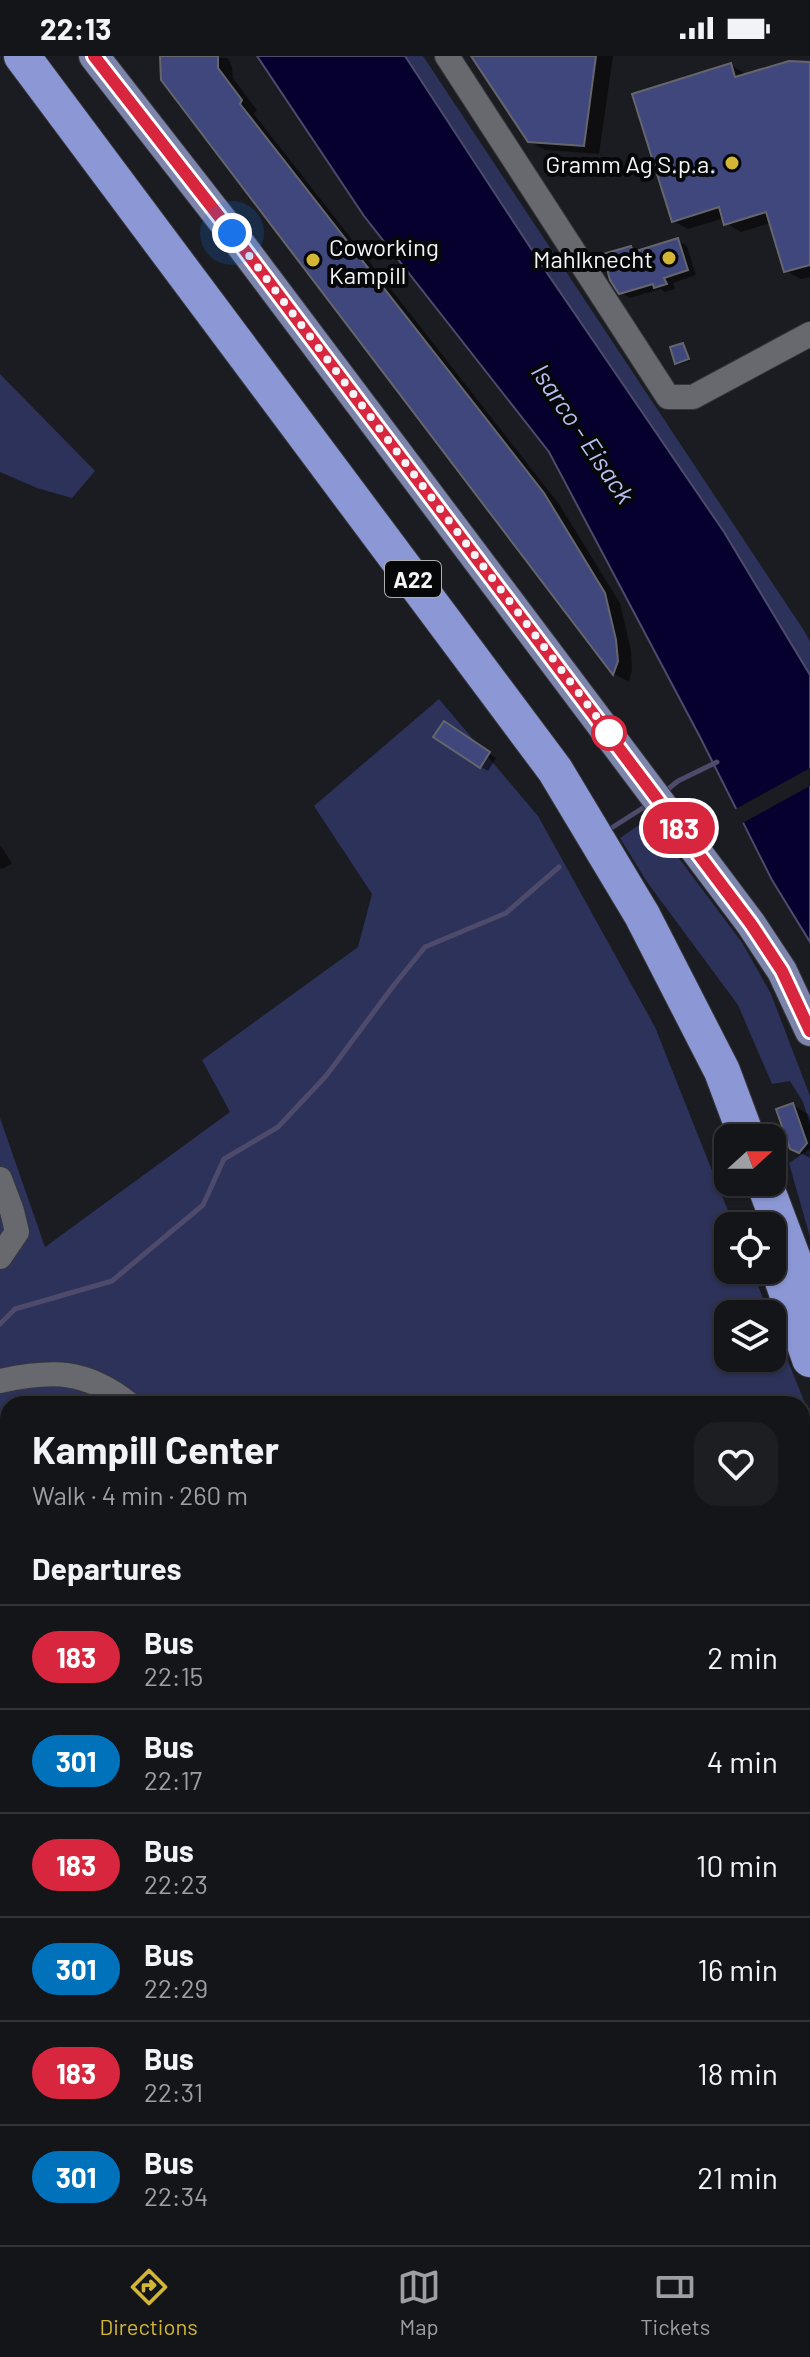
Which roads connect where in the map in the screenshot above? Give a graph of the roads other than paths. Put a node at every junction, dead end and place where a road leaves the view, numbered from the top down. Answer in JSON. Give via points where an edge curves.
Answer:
{"nodes":[{"id":1,"x":22,"y":56,"type":"edge"},
{"id":2,"x":94,"y":56,"type":"edge"},
{"id":3,"x":447,"y":56,"type":"edge"},
{"id":4,"x":0,"y":64,"type":"edge"},
{"id":5,"x":810,"y":334,"type":"edge"},
{"id":6,"x":810,"y":1031,"type":"edge"},
{"id":7,"x":723,"y":1124,"type":"edge"},
{"id":8,"x":742,"y":1124,"type":"edge"},
{"id":9,"x":0,"y":1179,"type":"edge"},
{"id":10,"x":769,"y":1196,"type":"edge"},
{"id":11,"x":0,"y":1257,"type":"edge"},
{"id":12,"x":783,"y":1284,"type":"edge"},
{"id":13,"x":810,"y":1304,"type":"edge"},
{"id":14,"x":810,"y":1359,"type":"edge"},
{"id":15,"x":0,"y":1381,"type":"edge"},
{"id":16,"x":119,"y":1396,"type":"edge"}],
"edges":[{"from":1,"to":8,"type":"highway","number":"A22","via":[[555,770],[642,915],[722,1071]]},
{"from":2,"to":6,"type":"main road","via":[[751,924],[782,971]]},
{"from":3,"to":5,"type":"street","via":[[668,397],[693,397]]},
{"from":4,"to":7,"type":"highway","number":"A22","via":[[538,784],[657,983]]},
{"from":9,"to":11,"type":"street","via":[[17,1232]]},
{"from":10,"to":13,"type":"highway"},
{"from":12,"to":14,"type":"highway"},
{"from":15,"to":16,"type":"street","via":[[61,1372],[108,1387]]}]}
